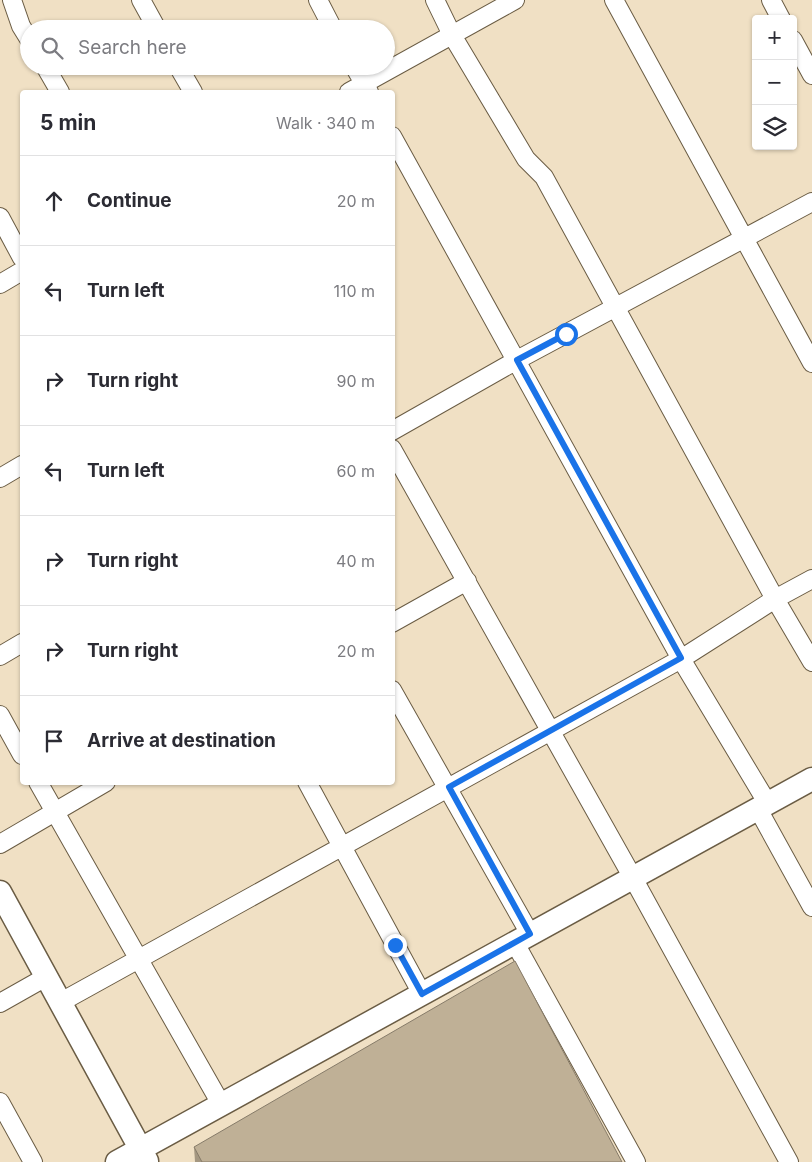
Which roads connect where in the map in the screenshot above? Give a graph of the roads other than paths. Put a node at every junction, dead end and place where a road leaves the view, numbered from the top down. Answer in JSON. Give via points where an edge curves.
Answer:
{"nodes":[{"id":1,"x":12,"y":0,"type":"edge"},
{"id":2,"x":141,"y":0,"type":"edge"},
{"id":3,"x":318,"y":0,"type":"edge"},
{"id":4,"x":435,"y":0,"type":"edge"},
{"id":5,"x":515,"y":0,"type":"edge"},
{"id":6,"x":614,"y":0,"type":"edge"},
{"id":7,"x":771,"y":0,"type":"edge"},
{"id":8,"x":779,"y":15,"type":"edge"},
{"id":9,"x":152,"y":20,"type":"edge"},
{"id":10,"x":328,"y":20,"type":"edge"},
{"id":11,"x":20,"y":23,"type":"edge"},
{"id":12,"x":452,"y":35,"type":"junction"},
{"id":13,"x":797,"y":47,"type":"edge"},
{"id":14,"x":395,"y":69,"type":"edge"},
{"id":15,"x":50,"y":75,"type":"edge"},
{"id":16,"x":183,"y":75,"type":"edge"},
{"id":17,"x":356,"y":75,"type":"edge"},
{"id":18,"x":385,"y":75,"type":"edge"},
{"id":19,"x":812,"y":75,"type":"edge"},
{"id":20,"x":59,"y":90,"type":"edge"},
{"id":21,"x":191,"y":90,"type":"edge"},
{"id":22,"x":360,"y":90,"type":"edge"},
{"id":23,"x":395,"y":141,"type":"edge"},
{"id":24,"x":812,"y":202,"type":"edge"},
{"id":25,"x":0,"y":217,"type":"edge"},
{"id":26,"x":744,"y":238,"type":"junction"},
{"id":27,"x":20,"y":254,"type":"edge"},
{"id":28,"x":20,"y":272,"type":"edge"},
{"id":29,"x":0,"y":284,"type":"edge"},
{"id":30,"x":616,"y":307,"type":"junction"},
{"id":31,"x":517,"y":360,"type":"junction"},
{"id":32,"x":812,"y":364,"type":"edge"},
{"id":33,"x":395,"y":429,"type":"edge"},
{"id":34,"x":395,"y":453,"type":"edge"},
{"id":35,"x":20,"y":466,"type":"edge"},
{"id":36,"x":0,"y":478,"type":"edge"},
{"id":37,"x":812,"y":579,"type":"edge"},
{"id":38,"x":467,"y":581,"type":"junction"},
{"id":39,"x":775,"y":599,"type":"junction"},
{"id":40,"x":395,"y":621,"type":"edge"},
{"id":41,"x":20,"y":644,"type":"edge"},
{"id":42,"x":0,"y":656,"type":"edge"},
{"id":43,"x":681,"y":658,"type":"junction"},
{"id":44,"x":812,"y":662,"type":"edge"},
{"id":45,"x":395,"y":695,"type":"edge"},
{"id":46,"x":0,"y":715,"type":"edge"},
{"id":47,"x":551,"y":731,"type":"junction"},
{"id":48,"x":20,"y":750,"type":"edge"},
{"id":49,"x":812,"y":779,"type":"edge"},
{"id":50,"x":40,"y":785,"type":"edge"},
{"id":51,"x":101,"y":785,"type":"edge"},
{"id":52,"x":309,"y":785,"type":"edge"},
{"id":53,"x":449,"y":787,"type":"junction"},
{"id":54,"x":763,"y":806,"type":"junction"},
{"id":55,"x":55,"y":811,"type":"junction"},
{"id":56,"x":0,"y":844,"type":"edge"},
{"id":57,"x":342,"y":846,"type":"junction"},
{"id":58,"x":633,"y":878,"type":"junction"},
{"id":59,"x":0,"y":892,"type":"edge"},
{"id":60,"x":812,"y":907,"type":"edge"},
{"id":61,"x":523,"y":939,"type":"junction"},
{"id":62,"x":139,"y":959,"type":"junction"},
{"id":63,"x":46,"y":977,"type":"junction"},
{"id":64,"x":422,"y":994,"type":"junction"},
{"id":65,"x":61,"y":1002,"type":"junction"},
{"id":66,"x":0,"y":1003,"type":"edge"},
{"id":67,"x":0,"y":1102,"type":"edge"},
{"id":68,"x":221,"y":1104,"type":"junction"},
{"id":69,"x":144,"y":1156,"type":"edge"},
{"id":70,"x":33,"y":1162,"type":"edge"},
{"id":71,"x":117,"y":1162,"type":"edge"},
{"id":72,"x":636,"y":1162,"type":"edge"},
{"id":73,"x":789,"y":1162,"type":"edge"}],
"edges":[{"from":1,"to":11,"type":"street"},
{"from":2,"to":9,"type":"street"},
{"from":3,"to":10,"type":"street"},
{"from":4,"to":12,"type":"street"},
{"from":5,"to":12,"type":"street"},
{"from":6,"to":26,"type":"street"},
{"from":7,"to":8,"type":"street"},
{"from":12,"to":14,"type":"street"},
{"from":12,"to":30,"type":"street","via":[[526,159],[544,177]]},
{"from":13,"to":19,"type":"street"},
{"from":15,"to":20,"type":"street"},
{"from":16,"to":21,"type":"street"},
{"from":17,"to":22,"type":"street"},
{"from":18,"to":22,"type":"street"},
{"from":23,"to":31,"type":"street"},
{"from":24,"to":26,"type":"street"},
{"from":25,"to":27,"type":"street"},
{"from":26,"to":30,"type":"street"},
{"from":26,"to":32,"type":"street"},
{"from":28,"to":29,"type":"street"},
{"from":30,"to":31,"type":"street"},
{"from":30,"to":39,"type":"street"},
{"from":31,"to":33,"type":"street"},
{"from":31,"to":43,"type":"street"},
{"from":34,"to":38,"type":"street"},
{"from":35,"to":36,"type":"street"},
{"from":37,"to":39,"type":"street"},
{"from":38,"to":40,"type":"street"},
{"from":38,"to":47,"type":"street"},
{"from":39,"to":43,"type":"street"},
{"from":39,"to":44,"type":"street"},
{"from":41,"to":42,"type":"street"},
{"from":43,"to":47,"type":"street"},
{"from":43,"to":54,"type":"street"},
{"from":45,"to":53,"type":"street"},
{"from":46,"to":48,"type":"street"},
{"from":47,"to":53,"type":"street"},
{"from":47,"to":58,"type":"street"},
{"from":49,"to":54,"type":"street"},
{"from":50,"to":55,"type":"street"},
{"from":51,"to":55,"type":"street"},
{"from":52,"to":57,"type":"street"},
{"from":53,"to":57,"type":"street"},
{"from":53,"to":61,"type":"street"},
{"from":54,"to":58,"type":"street"},
{"from":54,"to":60,"type":"street"},
{"from":55,"to":56,"type":"street"},
{"from":55,"to":62,"type":"street"},
{"from":57,"to":62,"type":"street"},
{"from":57,"to":64,"type":"street"},
{"from":58,"to":61,"type":"street"},
{"from":58,"to":73,"type":"street"},
{"from":59,"to":63,"type":"street"},
{"from":61,"to":64,"type":"street"},
{"from":61,"to":72,"type":"street"},
{"from":62,"to":65,"type":"street"},
{"from":62,"to":68,"type":"street"},
{"from":63,"to":65,"type":"street"},
{"from":63,"to":66,"type":"street"},
{"from":64,"to":68,"type":"street"},
{"from":65,"to":69,"type":"street"},
{"from":67,"to":70,"type":"street"},
{"from":68,"to":69,"type":"street"},
{"from":69,"to":71,"type":"street"}]}
